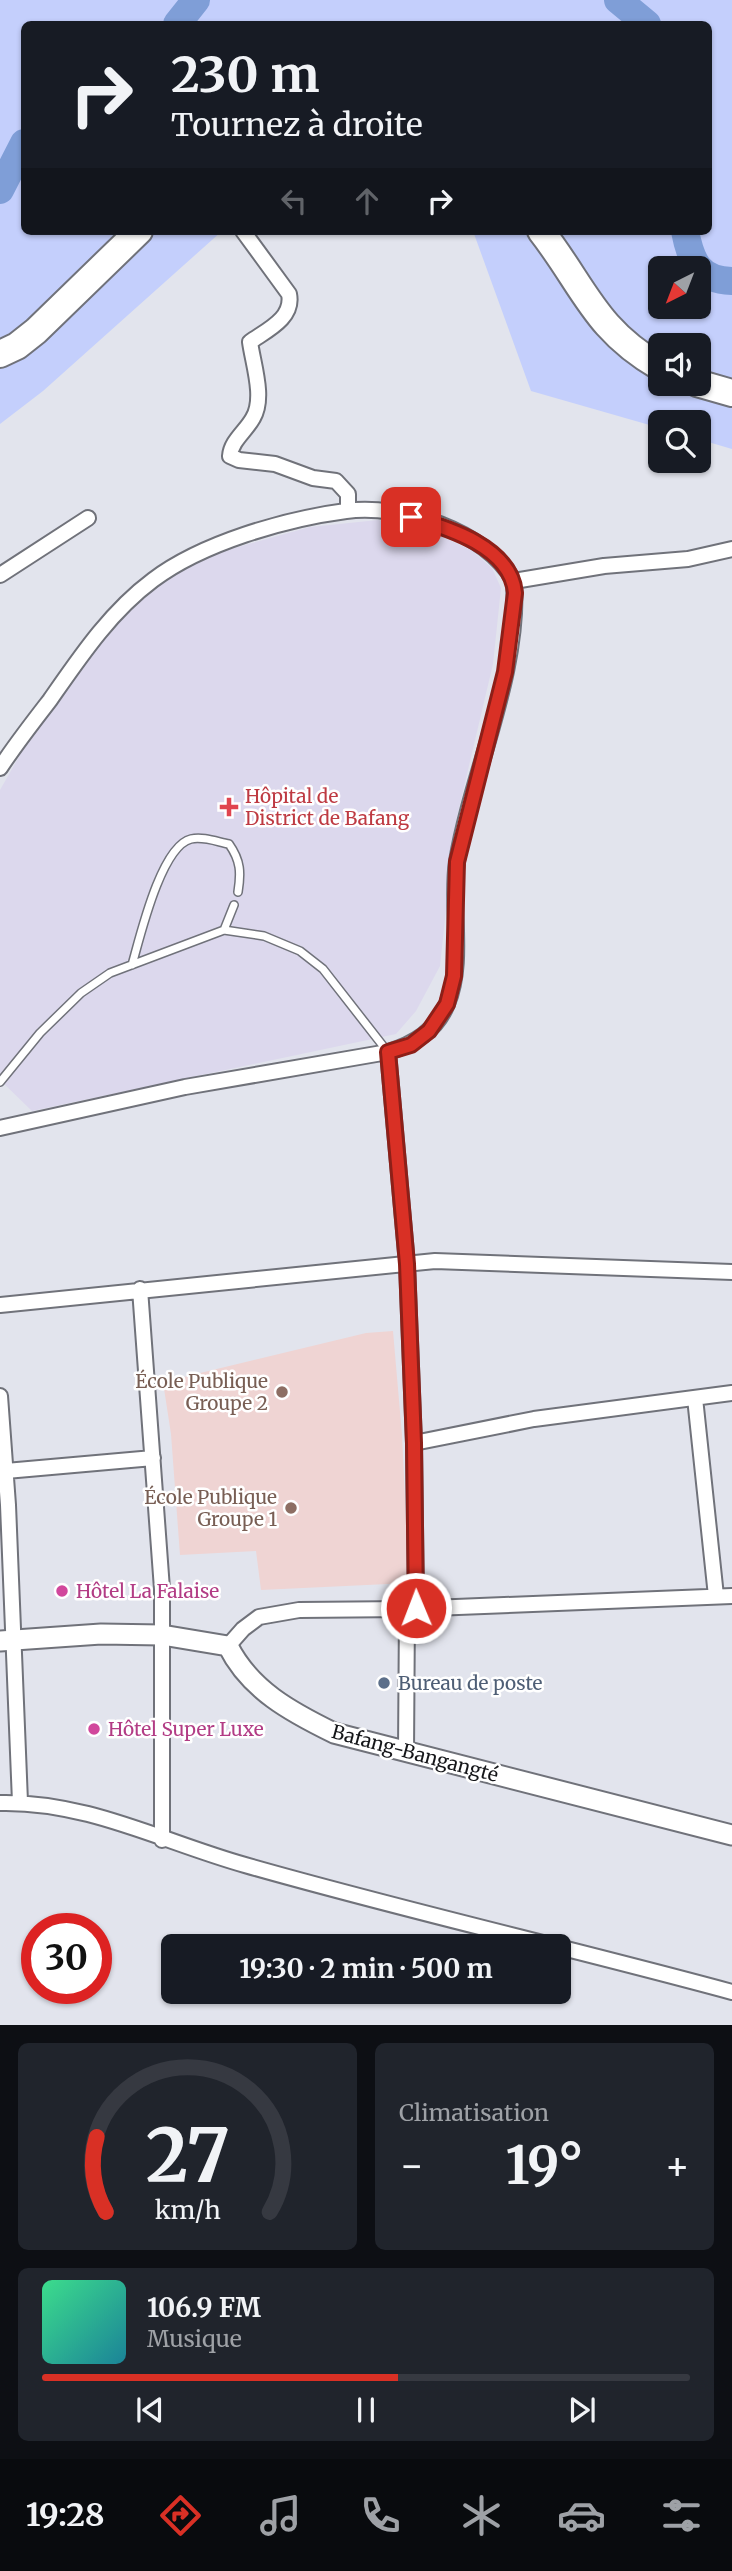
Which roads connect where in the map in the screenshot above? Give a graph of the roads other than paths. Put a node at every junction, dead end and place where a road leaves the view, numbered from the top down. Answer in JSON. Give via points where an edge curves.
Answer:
{"nodes":[{"id":1,"x":135,"y":235,"type":"edge"},
{"id":2,"x":246,"y":235,"type":"edge"},
{"id":3,"x":544,"y":235,"type":"edge"},
{"id":4,"x":0,"y":354,"type":"edge"},
{"id":5,"x":648,"y":359,"type":"edge"},
{"id":6,"x":711,"y":387,"type":"edge"},
{"id":7,"x":732,"y":393,"type":"edge"},
{"id":8,"x":348,"y":510,"type":"junction"},
{"id":9,"x":88,"y":518,"type":"dead end"},
{"id":10,"x":732,"y":549,"type":"edge"},
{"id":11,"x":0,"y":575,"type":"edge"},
{"id":12,"x":514,"y":581,"type":"junction"},
{"id":13,"x":0,"y":768,"type":"edge"},
{"id":14,"x":237,"y":892,"type":"dead end"},
{"id":15,"x":234,"y":905,"type":"dead end"},
{"id":16,"x":224,"y":930,"type":"junction"},
{"id":17,"x":132,"y":965,"type":"junction"},
{"id":18,"x":388,"y":1052,"type":"junction"},
{"id":19,"x":0,"y":1082,"type":"edge"},
{"id":20,"x":0,"y":1128,"type":"edge"},
{"id":21,"x":407,"y":1264,"type":"junction"},
{"id":22,"x":732,"y":1272,"type":"edge"},
{"id":23,"x":140,"y":1289,"type":"junction"},
{"id":24,"x":0,"y":1305,"type":"edge"},
{"id":25,"x":732,"y":1393,"type":"edge"},
{"id":26,"x":0,"y":1396,"type":"edge"},
{"id":27,"x":695,"y":1398,"type":"junction"},
{"id":28,"x":414,"y":1443,"type":"junction"},
{"id":29,"x":153,"y":1458,"type":"junction"},
{"id":30,"x":5,"y":1471,"type":"junction"},
{"id":31,"x":716,"y":1595,"type":"junction"},
{"id":32,"x":732,"y":1596,"type":"edge"},
{"id":33,"x":411,"y":1609,"type":"junction"},
{"id":34,"x":162,"y":1635,"type":"junction"},
{"id":35,"x":6,"y":1640,"type":"edge"},
{"id":36,"x":228,"y":1646,"type":"junction"},
{"id":37,"x":406,"y":1752,"type":"junction"},
{"id":38,"x":20,"y":1802,"type":"junction"},
{"id":39,"x":0,"y":1803,"type":"edge"},
{"id":40,"x":732,"y":1835,"type":"edge"},
{"id":41,"x":162,"y":1840,"type":"junction"},
{"id":42,"x":732,"y":1992,"type":"edge"}],
"edges":[{"from":1,"to":4,"type":"highway","via":[[36,331]]},
{"from":2,"to":8,"type":"street","via":[[289,294],[291,304],[250,342],[258,406],[230,456],[336,481],[348,494]]},
{"from":3,"to":5,"type":"highway","via":[[598,317]]},
{"from":6,"to":7,"type":"highway"},
{"from":8,"to":12,"type":"street","via":[[411,517],[465,536],[495,556]]},
{"from":8,"to":13,"type":"street","via":[[222,542],[184,558],[151,581],[114,614]]},
{"from":9,"to":11,"type":"street"},
{"from":10,"to":12,"type":"street","via":[[688,559],[604,566]]},
{"from":12,"to":18,"type":"street","via":[[505,672],[457,862],[454,976],[447,1004],[429,1031],[411,1045]]},
{"from":14,"to":17,"type":"lane","via":[[241,872],[229,845],[192,839],[178,845],[162,875]]},
{"from":15,"to":16,"type":"lane"},
{"from":16,"to":17,"type":"lane"},
{"from":16,"to":18,"type":"lane","via":[[264,936],[300,951],[323,969]]},
{"from":17,"to":19,"type":"lane","via":[[110,973],[81,993]]},
{"from":18,"to":20,"type":"street","via":[[185,1087]]},
{"from":18,"to":21,"type":"street"},
{"from":21,"to":22,"type":"street","via":[[454,1260]]},
{"from":21,"to":23,"type":"street"},
{"from":21,"to":28,"type":"street"},
{"from":23,"to":24,"type":"street"},
{"from":23,"to":29,"type":"street"},
{"from":25,"to":27,"type":"street"},
{"from":26,"to":30,"type":"street"},
{"from":27,"to":28,"type":"street","via":[[534,1419]]},
{"from":27,"to":31,"type":"street"},
{"from":28,"to":33,"type":"street"},
{"from":29,"to":30,"type":"street"},
{"from":29,"to":34,"type":"street"},
{"from":30,"to":35,"type":"street"},
{"from":31,"to":32,"type":"street"},
{"from":31,"to":33,"type":"street"},
{"from":33,"to":36,"type":"street","via":[[299,1610],[259,1617]]},
{"from":33,"to":37,"type":"street"},
{"from":34,"to":35,"type":"street","via":[[101,1633]]},
{"from":34,"to":36,"type":"street"},
{"from":34,"to":41,"type":"street"},
{"from":35,"to":38,"type":"street"},
{"from":36,"to":37,"type":"street","name":"Bafang-Bangangté","via":[[237,1665],[261,1691],[302,1718],[334,1733]]},
{"from":37,"to":40,"type":"street","name":"Bafang-Bangangté"},
{"from":38,"to":39,"type":"street"},
{"from":38,"to":41,"type":"street","via":[[93,1813]]},
{"from":41,"to":42,"type":"street"}]}
